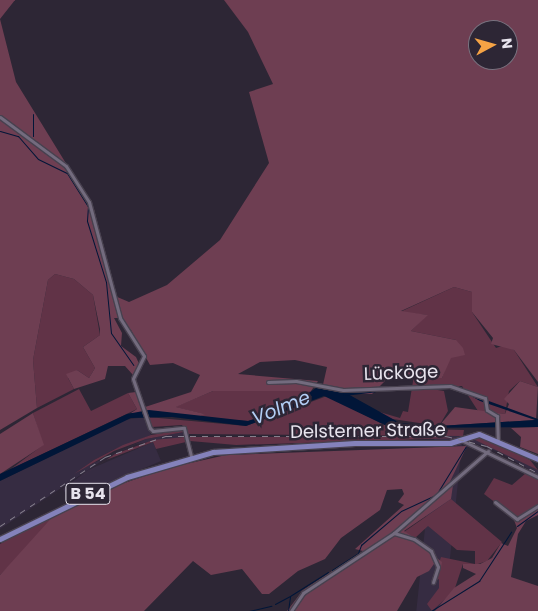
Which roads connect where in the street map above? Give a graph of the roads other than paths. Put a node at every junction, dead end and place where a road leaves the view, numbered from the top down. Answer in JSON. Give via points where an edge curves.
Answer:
{"nodes":[{"id":1,"x":0,"y":117,"type":"edge"},
{"id":2,"x":268,"y":382,"type":"dead end"},
{"id":3,"x":461,"y":440,"type":"junction"},
{"id":4,"x":498,"y":440,"type":"junction"},
{"id":5,"x":488,"y":451,"type":"junction"},
{"id":6,"x":192,"y":456,"type":"junction"},
{"id":7,"x":538,"y":459,"type":"edge"},
{"id":8,"x":538,"y":476,"type":"edge"},
{"id":9,"x":495,"y":502,"type":"dead end"},
{"id":10,"x":538,"y":506,"type":"edge"},
{"id":11,"x":394,"y":533,"type":"junction"},
{"id":12,"x":0,"y":539,"type":"edge"},
{"id":13,"x":433,"y":582,"type":"dead end"},
{"id":14,"x":290,"y":611,"type":"edge"}],
"edges":[{"from":1,"to":6,"type":"street","via":[[66,166],[93,210],[120,318],[144,356],[133,378],[148,423],[153,431],[184,428]]},
{"from":2,"to":4,"type":"street","name":"Lücköge","via":[[296,381],[344,390],[438,383],[486,399],[498,420]]},
{"from":3,"to":4,"type":"main road","name":"Delsterner Straße","number":"B 54","via":[[479,434]]},
{"from":3,"to":5,"type":"street"},
{"from":3,"to":6,"type":"main road","name":"Delsterner Straße","number":"B 54","via":[[244,449]]},
{"from":4,"to":7,"type":"main road","name":"Delsterner Straße","number":"B 54"},
{"from":5,"to":8,"type":"street"},
{"from":5,"to":11,"type":"street"},
{"from":6,"to":12,"type":"main road","name":"Delsterner Straße","number":"B 54","via":[[120,480]]},
{"from":9,"to":10,"type":"street","via":[[517,519]]},
{"from":11,"to":13,"type":"street","via":[[414,539],[431,551],[438,567]]},
{"from":11,"to":14,"type":"street","via":[[312,586]]}]}
